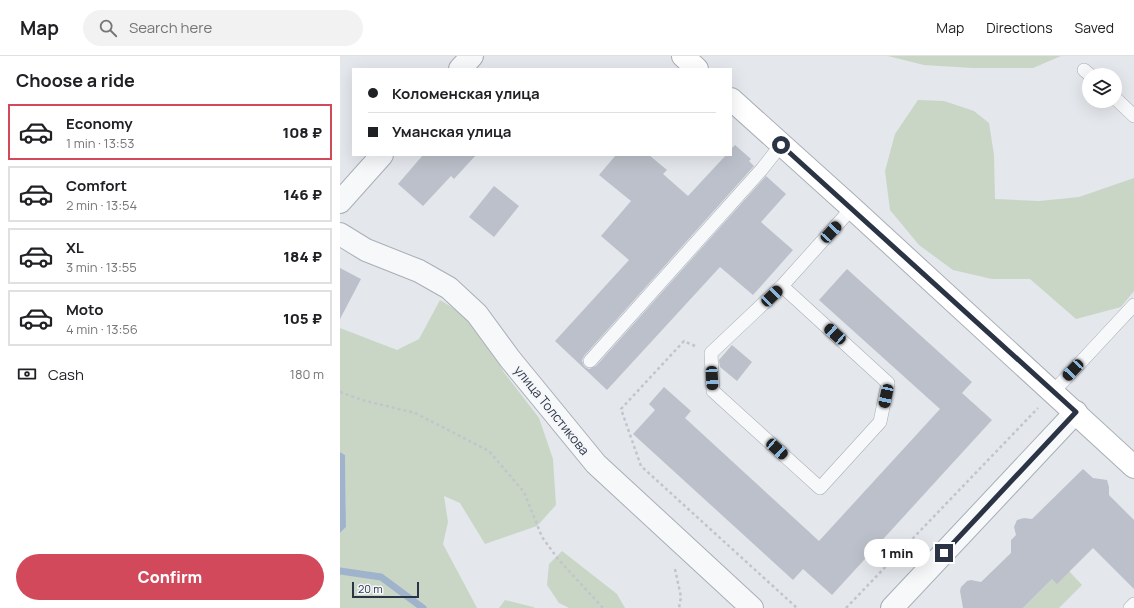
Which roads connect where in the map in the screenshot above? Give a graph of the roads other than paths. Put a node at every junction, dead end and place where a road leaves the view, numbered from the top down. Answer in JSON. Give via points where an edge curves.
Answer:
{"nodes":[{"id":1,"x":472,"y":56,"type":"edge"},
{"id":2,"x":683,"y":56,"type":"edge"},
{"id":3,"x":461,"y":68,"type":"edge"},
{"id":4,"x":696,"y":68,"type":"edge"},
{"id":5,"x":732,"y":100,"type":"edge"},
{"id":6,"x":1122,"y":105,"type":"edge"},
{"id":7,"x":1134,"y":116,"type":"edge"},
{"id":8,"x":781,"y":145,"type":"junction"},
{"id":9,"x":381,"y":156,"type":"edge"},
{"id":10,"x":340,"y":202,"type":"edge"},
{"id":11,"x":852,"y":208,"type":"junction"},
{"id":12,"x":340,"y":234,"type":"edge"},
{"id":13,"x":782,"y":286,"type":"junction"},
{"id":14,"x":1134,"y":305,"type":"edge"},
{"id":15,"x":590,"y":360,"type":"dead end"},
{"id":16,"x":1053,"y":392,"type":"junction"},
{"id":17,"x":1076,"y":412,"type":"junction"},
{"id":18,"x":1134,"y":467,"type":"edge"},
{"id":19,"x":1134,"y":604,"type":"edge"},
{"id":20,"x":752,"y":608,"type":"edge"},
{"id":21,"x":892,"y":608,"type":"edge"},
{"id":22,"x":1130,"y":608,"type":"edge"}],
"edges":[{"from":1,"to":3,"type":"street"},
{"from":2,"to":4,"type":"street"},
{"from":5,"to":8,"type":"street"},
{"from":6,"to":7,"type":"lane"},
{"from":8,"to":11,"type":"street"},
{"from":8,"to":15,"type":"lane"},
{"from":9,"to":10,"type":"street"},
{"from":11,"to":13,"type":"lane"},
{"from":11,"to":16,"type":"street"},
{"from":12,"to":20,"type":"street","name":"улица Толстикова","via":[[366,250],[419,271],[449,288],[477,314],[510,359],[596,464]]},
{"from":13,"to":13,"type":"lane","via":[[888,383],[880,422],[820,488],[713,391],[711,353]]},
{"from":14,"to":16,"type":"lane"},
{"from":16,"to":17,"type":"street"},
{"from":17,"to":18,"type":"street"},
{"from":17,"to":21,"type":"street"},
{"from":19,"to":22,"type":"lane"}]}
